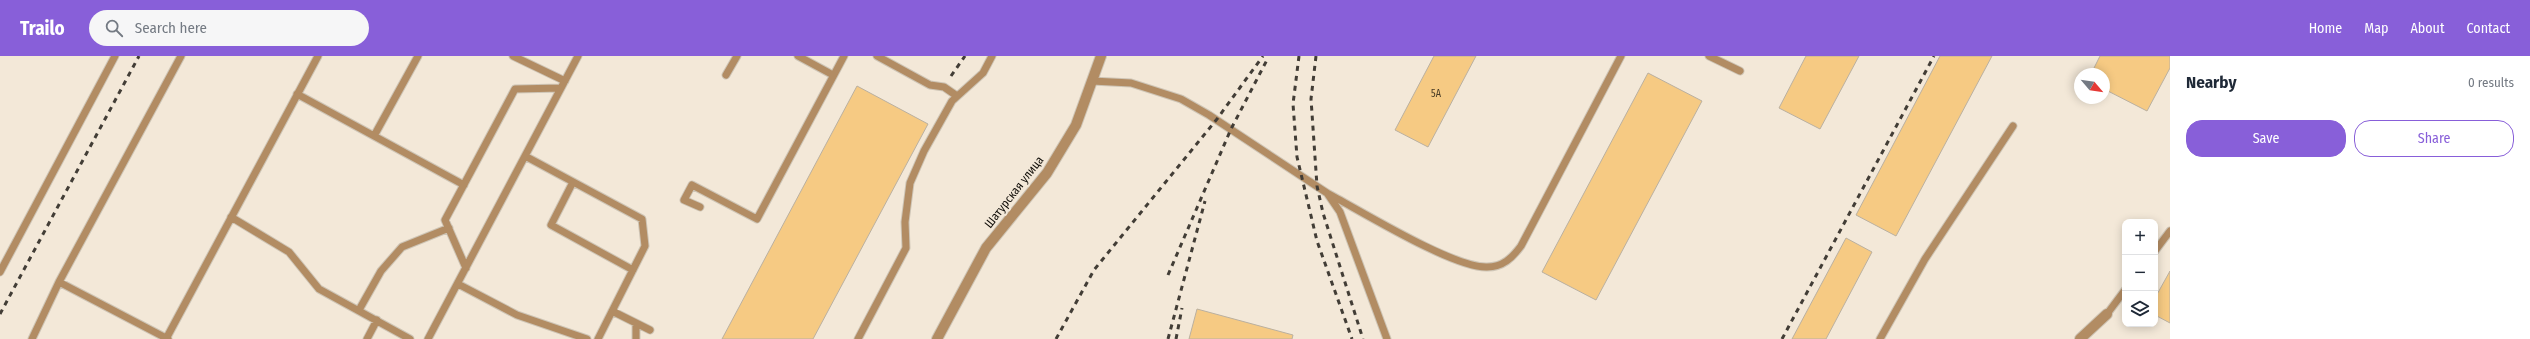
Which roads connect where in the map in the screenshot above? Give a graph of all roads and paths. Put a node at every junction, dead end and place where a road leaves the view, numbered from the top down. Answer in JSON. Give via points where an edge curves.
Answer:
{"nodes":[{"id":1,"x":115,"y":56,"type":"edge"},
{"id":2,"x":181,"y":56,"type":"edge"},
{"id":3,"x":318,"y":56,"type":"edge"},
{"id":4,"x":418,"y":56,"type":"edge"},
{"id":5,"x":513,"y":56,"type":"edge"},
{"id":6,"x":578,"y":56,"type":"edge"},
{"id":7,"x":737,"y":56,"type":"edge"},
{"id":8,"x":798,"y":56,"type":"edge"},
{"id":9,"x":844,"y":56,"type":"edge"},
{"id":10,"x":877,"y":56,"type":"edge"},
{"id":11,"x":992,"y":56,"type":"edge"},
{"id":12,"x":1101,"y":56,"type":"edge"},
{"id":13,"x":1621,"y":56,"type":"edge"},
{"id":14,"x":1709,"y":56,"type":"edge"},
{"id":15,"x":1740,"y":71,"type":"dead end"},
{"id":16,"x":834,"y":75,"type":"junction"},
{"id":17,"x":726,"y":76,"type":"dead end"},
{"id":18,"x":565,"y":81,"type":"junction"},
{"id":19,"x":1092,"y":81,"type":"junction"},
{"id":20,"x":561,"y":88,"type":"junction"},
{"id":21,"x":297,"y":94,"type":"junction"},
{"id":22,"x":957,"y":96,"type":"junction"},
{"id":23,"x":2012,"y":126,"type":"dead end"},
{"id":24,"x":374,"y":136,"type":"junction"},
{"id":25,"x":525,"y":156,"type":"junction"},
{"id":26,"x":572,"y":182,"type":"junction"},
{"id":27,"x":464,"y":186,"type":"junction"},
{"id":28,"x":1327,"y":193,"type":"junction"},
{"id":29,"x":700,"y":207,"type":"dead end"},
{"id":30,"x":231,"y":217,"type":"junction"},
{"id":31,"x":449,"y":228,"type":"junction"},
{"id":32,"x":2170,"y":231,"type":"edge"},
{"id":33,"x":2158,"y":247,"type":"edge"},
{"id":34,"x":466,"y":268,"type":"junction"},
{"id":35,"x":633,"y":270,"type":"junction"},
{"id":36,"x":0,"y":272,"type":"edge"},
{"id":37,"x":59,"y":282,"type":"junction"},
{"id":38,"x":458,"y":284,"type":"junction"},
{"id":39,"x":2124,"y":291,"type":"edge"},
{"id":40,"x":359,"y":310,"type":"junction"},
{"id":41,"x":612,"y":311,"type":"junction"},
{"id":42,"x":2107,"y":314,"type":"joint"},
{"id":43,"x":377,"y":320,"type":"junction"},
{"id":44,"x":636,"y":323,"type":"junction"},
{"id":45,"x":650,"y":330,"type":"dead end"},
{"id":46,"x":584,"y":338,"type":"edge"},
{"id":47,"x":32,"y":339,"type":"edge"},
{"id":48,"x":167,"y":339,"type":"edge"},
{"id":49,"x":367,"y":339,"type":"edge"},
{"id":50,"x":410,"y":339,"type":"edge"},
{"id":51,"x":428,"y":339,"type":"edge"},
{"id":52,"x":598,"y":339,"type":"edge"},
{"id":53,"x":636,"y":339,"type":"edge"},
{"id":54,"x":858,"y":339,"type":"edge"},
{"id":55,"x":937,"y":339,"type":"edge"},
{"id":56,"x":1387,"y":339,"type":"edge"},
{"id":57,"x":1880,"y":339,"type":"edge"},
{"id":58,"x":2080,"y":339,"type":"edge"}],
"edges":[{"from":1,"to":36,"type":"lane"},
{"from":2,"to":37,"type":"lane"},
{"from":3,"to":21,"type":"lane"},
{"from":4,"to":24,"type":"lane"},
{"from":5,"to":18,"type":"lane"},
{"from":6,"to":18,"type":"lane"},
{"from":7,"to":17,"type":"lane"},
{"from":8,"to":16,"type":"lane"},
{"from":9,"to":16,"type":"lane"},
{"from":10,"to":22,"type":"lane","via":[[930,85],[944,88]]},
{"from":11,"to":22,"type":"lane","via":[[983,73]]},
{"from":12,"to":19,"type":"street","name":"Шатурская улица"},
{"from":13,"to":28,"type":"lane","via":[[1522,246],[1503,264],[1482,267],[1462,262],[1430,248]]},
{"from":14,"to":15,"type":"lane"},
{"from":16,"to":29,"type":"lane","via":[[757,219],[692,185],[684,200]]},
{"from":18,"to":20,"type":"lane"},
{"from":19,"to":28,"type":"lane","via":[[1132,83],[1181,99],[1209,114]]},
{"from":19,"to":55,"type":"street","name":"Шатурская улица","via":[[1076,125],[1047,173],[986,248]]},
{"from":20,"to":25,"type":"lane"},
{"from":20,"to":27,"type":"lane","via":[[515,89]]},
{"from":21,"to":24,"type":"lane"},
{"from":21,"to":30,"type":"lane"},
{"from":22,"to":54,"type":"lane","via":[[924,151],[910,183],[905,222],[906,248]]},
{"from":23,"to":57,"type":"lane","via":[[1925,260]]},
{"from":24,"to":27,"type":"lane"},
{"from":25,"to":26,"type":"lane"},
{"from":25,"to":34,"type":"lane"},
{"from":26,"to":35,"type":"lane","via":[[642,219],[645,246]]},
{"from":26,"to":35,"type":"lane","via":[[551,225]]},
{"from":27,"to":31,"type":"lane","via":[[445,220]]},
{"from":28,"to":56,"type":"lane","via":[[1340,212]]},
{"from":30,"to":40,"type":"lane","via":[[289,252],[319,289]]},
{"from":30,"to":48,"type":"lane"},
{"from":31,"to":34,"type":"lane"},
{"from":31,"to":40,"type":"lane","via":[[402,247],[381,271]]},
{"from":32,"to":33,"type":"lane"},
{"from":34,"to":38,"type":"lane"},
{"from":35,"to":41,"type":"lane"},
{"from":37,"to":47,"type":"lane"},
{"from":37,"to":48,"type":"lane"},
{"from":38,"to":46,"type":"lane","via":[[517,315]]},
{"from":38,"to":51,"type":"lane"},
{"from":39,"to":42,"type":"lane"},
{"from":40,"to":43,"type":"lane"},
{"from":41,"to":44,"type":"lane"},
{"from":41,"to":52,"type":"lane"},
{"from":42,"to":58,"type":"street"},
{"from":43,"to":49,"type":"lane"},
{"from":43,"to":50,"type":"lane"},
{"from":44,"to":45,"type":"lane"},
{"from":44,"to":53,"type":"lane"}]}
